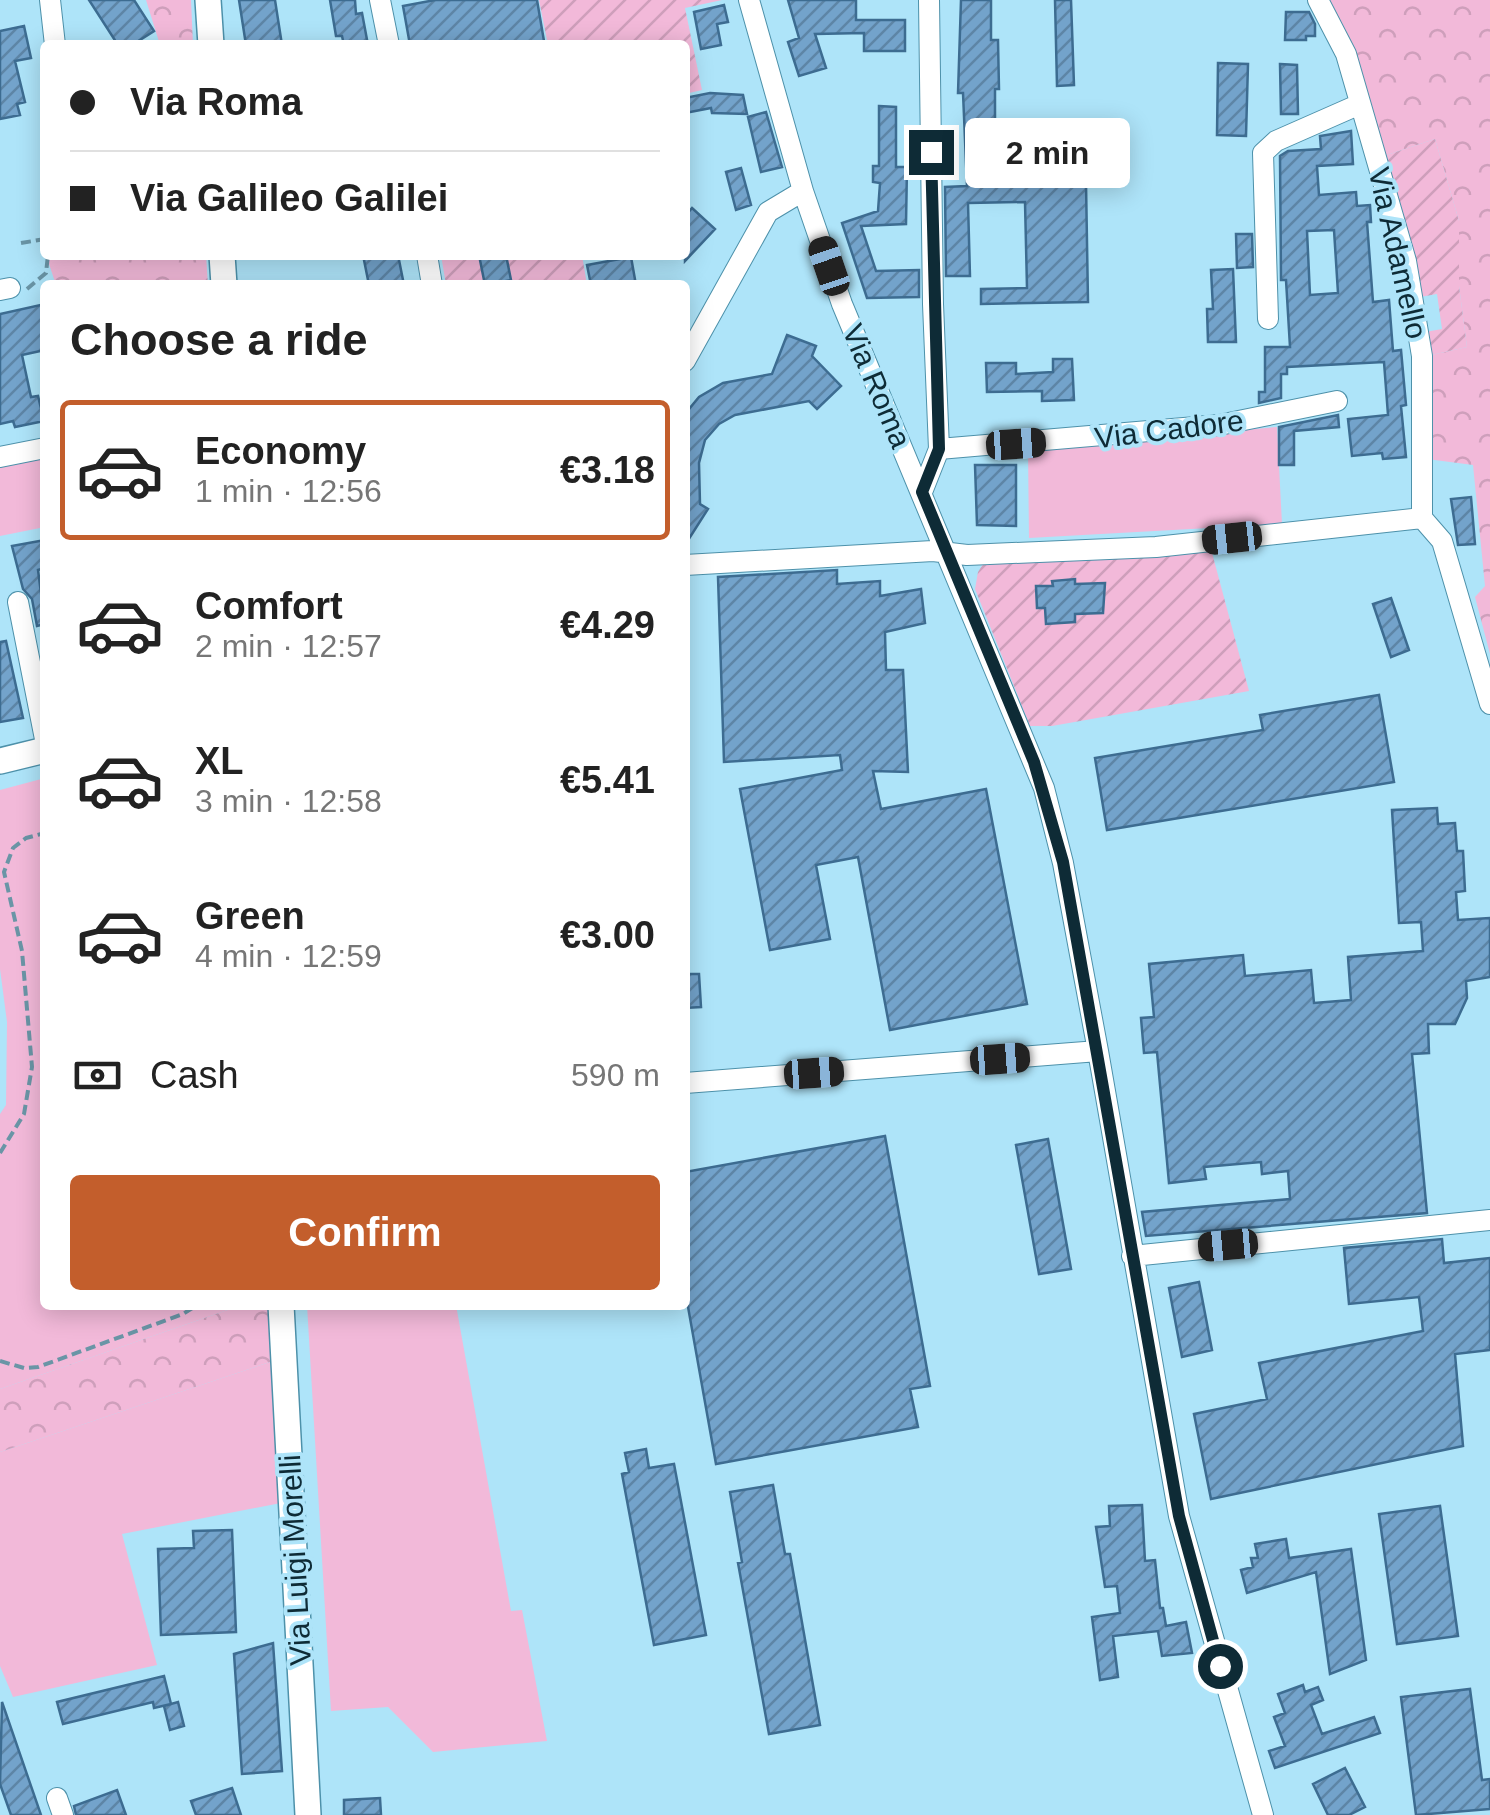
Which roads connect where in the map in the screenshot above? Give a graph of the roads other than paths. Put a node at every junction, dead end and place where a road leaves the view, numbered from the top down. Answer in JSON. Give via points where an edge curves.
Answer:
{"nodes":[{"id":1,"x":50,"y":0,"type":"edge"},
{"id":2,"x":208,"y":0,"type":"edge"},
{"id":3,"x":380,"y":0,"type":"edge"},
{"id":4,"x":750,"y":0,"type":"edge"},
{"id":5,"x":929,"y":0,"type":"edge"},
{"id":6,"x":1318,"y":0,"type":"edge"},
{"id":7,"x":54,"y":40,"type":"edge"},
{"id":8,"x":211,"y":40,"type":"edge"},
{"id":9,"x":387,"y":40,"type":"edge"},
{"id":10,"x":1360,"y":104,"type":"junction"},
{"id":11,"x":803,"y":191,"type":"junction"},
{"id":12,"x":1268,"y":319,"type":"dead end"},
{"id":13,"x":690,"y":351,"type":"edge"},
{"id":14,"x":1338,"y":401,"type":"dead end"},
{"id":15,"x":40,"y":449,"type":"edge"},
{"id":16,"x":939,"y":449,"type":"junction"},
{"id":17,"x":0,"y":457,"type":"edge"},
{"id":18,"x":922,"y":492,"type":"junction"},
{"id":19,"x":1422,"y":518,"type":"junction"},
{"id":20,"x":948,"y":552,"type":"junction"},
{"id":21,"x":690,"y":566,"type":"edge"},
{"id":22,"x":18,"y":602,"type":"dead end"},
{"id":23,"x":1490,"y":704,"type":"edge"},
{"id":24,"x":40,"y":714,"type":"edge"},
{"id":25,"x":40,"y":751,"type":"edge"},
{"id":26,"x":0,"y":761,"type":"edge"},
{"id":27,"x":1098,"y":1052,"type":"junction"},
{"id":28,"x":690,"y":1082,"type":"edge"},
{"id":29,"x":1490,"y":1220,"type":"edge"},
{"id":30,"x":1132,"y":1256,"type":"junction"},
{"id":31,"x":280,"y":1310,"type":"edge"},
{"id":32,"x":308,"y":1815,"type":"edge"},
{"id":33,"x":1263,"y":1815,"type":"edge"}],
"edges":[{"from":1,"to":7,"type":"street"},
{"from":2,"to":8,"type":"street"},
{"from":3,"to":9,"type":"street"},
{"from":4,"to":11,"type":"street","name":"Via Roma"},
{"from":5,"to":16,"type":"street"},
{"from":6,"to":10,"type":"street","name":"Via Adamello","via":[[1346,54]]},
{"from":10,"to":12,"type":"street","via":[[1276,141],[1264,153]]},
{"from":10,"to":19,"type":"street","name":"Via Adamello","via":[[1406,261],[1422,356]]},
{"from":11,"to":13,"type":"street","via":[[768,212]]},
{"from":11,"to":18,"type":"street","name":"Via Roma","via":[[842,304]]},
{"from":14,"to":16,"type":"street","name":"Via Cadore","via":[[1220,425]]},
{"from":15,"to":17,"type":"street"},
{"from":16,"to":18,"type":"street"},
{"from":18,"to":20,"type":"street","name":"Via Roma"},
{"from":19,"to":20,"type":"street","via":[[1156,546]]},
{"from":19,"to":23,"type":"street","via":[[1442,541]]},
{"from":20,"to":21,"type":"street"},
{"from":20,"to":27,"type":"street","name":"Via Roma","via":[[1044,788]]},
{"from":22,"to":24,"type":"street"},
{"from":25,"to":26,"type":"street"},
{"from":27,"to":28,"type":"street"},
{"from":27,"to":30,"type":"street","name":"Via Roma"},
{"from":29,"to":30,"type":"street"},
{"from":30,"to":33,"type":"street","name":"Via Roma","via":[[1179,1516]]},
{"from":31,"to":32,"type":"street","name":"Via Luigi Morelli"}]}
